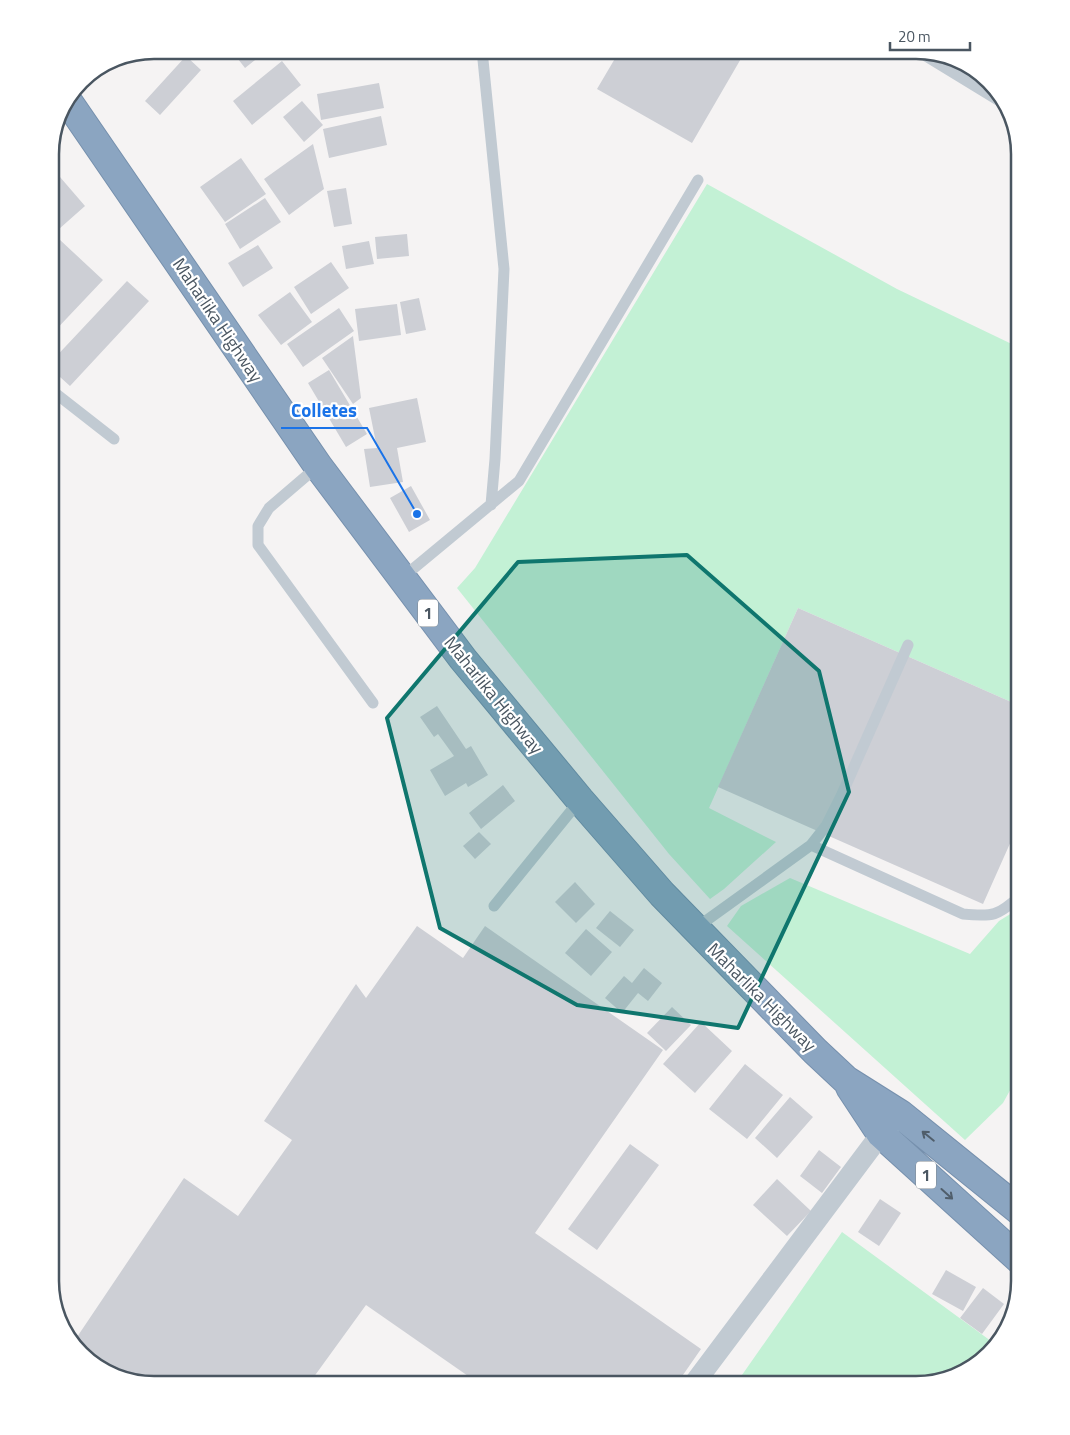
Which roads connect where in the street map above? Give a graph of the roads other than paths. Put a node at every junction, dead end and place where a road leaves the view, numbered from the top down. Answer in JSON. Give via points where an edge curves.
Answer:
{"nodes":[{"id":1,"x":483,"y":59,"type":"edge"},
{"id":2,"x":951,"y":66,"type":"edge"},
{"id":3,"x":982,"y":85,"type":"edge"},
{"id":4,"x":72,"y":107,"type":"edge"},
{"id":5,"x":698,"y":180,"type":"dead end"},
{"id":6,"x":59,"y":396,"type":"edge"},
{"id":7,"x":114,"y":439,"type":"dead end"},
{"id":8,"x":318,"y":466,"type":"junction"},
{"id":9,"x":491,"y":505,"type":"junction"},
{"id":10,"x":402,"y":578,"type":"junction"},
{"id":11,"x":908,"y":645,"type":"dead end"},
{"id":12,"x":373,"y":703,"type":"dead end"},
{"id":13,"x":580,"y":800,"type":"junction"},
{"id":14,"x":811,"y":845,"type":"junction"},
{"id":15,"x":1011,"y":904,"type":"edge"},
{"id":16,"x":494,"y":906,"type":"dead end"},
{"id":17,"x":694,"y":929,"type":"junction"},
{"id":18,"x":846,"y":1080,"type":"junction"},
{"id":19,"x":900,"y":1114,"type":"junction"},
{"id":20,"x":881,"y":1134,"type":"junction"},
{"id":21,"x":1011,"y":1204,"type":"edge"},
{"id":22,"x":1011,"y":1252,"type":"edge"},
{"id":23,"x":700,"y":1376,"type":"edge"}],
"edges":[{"from":1,"to":9,"type":"lane","via":[[504,269]]},
{"from":2,"to":3,"type":"street"},
{"from":4,"to":8,"type":"highway","name":"Maharlika Highway","number":"1"},
{"from":5,"to":9,"type":"lane","via":[[518,481]]},
{"from":6,"to":7,"type":"lane"},
{"from":8,"to":10,"type":"highway","name":"Maharlika Highway","number":"1"},
{"from":8,"to":12,"type":"lane","via":[[269,508],[258,526],[258,545]]},
{"from":9,"to":10,"type":"lane"},
{"from":10,"to":13,"type":"highway","name":"Maharlika Highway","number":"1","via":[[463,659]]},
{"from":11,"to":14,"type":"lane","via":[[842,794],[826,826]]},
{"from":13,"to":16,"type":"lane"},
{"from":13,"to":17,"type":"highway","name":"Maharlika Highway","number":"1"},
{"from":14,"to":15,"type":"lane","via":[[964,914],[986,916]]},
{"from":14,"to":17,"type":"lane"},
{"from":17,"to":18,"type":"highway","name":"Maharlika Highway","number":"1"},
{"from":18,"to":19,"type":"highway","name":"Maharlika Highway","number":"1"},
{"from":18,"to":20,"type":"highway","name":"Maharlika Highway","number":"1"},
{"from":19,"to":20,"type":"street"},
{"from":21,"to":19,"type":"highway","name":"Maharlika Highway","number":"1","one_way":true},
{"from":20,"to":22,"type":"highway","name":"Maharlika Highway","number":"1","one_way":true},
{"from":20,"to":23,"type":"street"}]}
